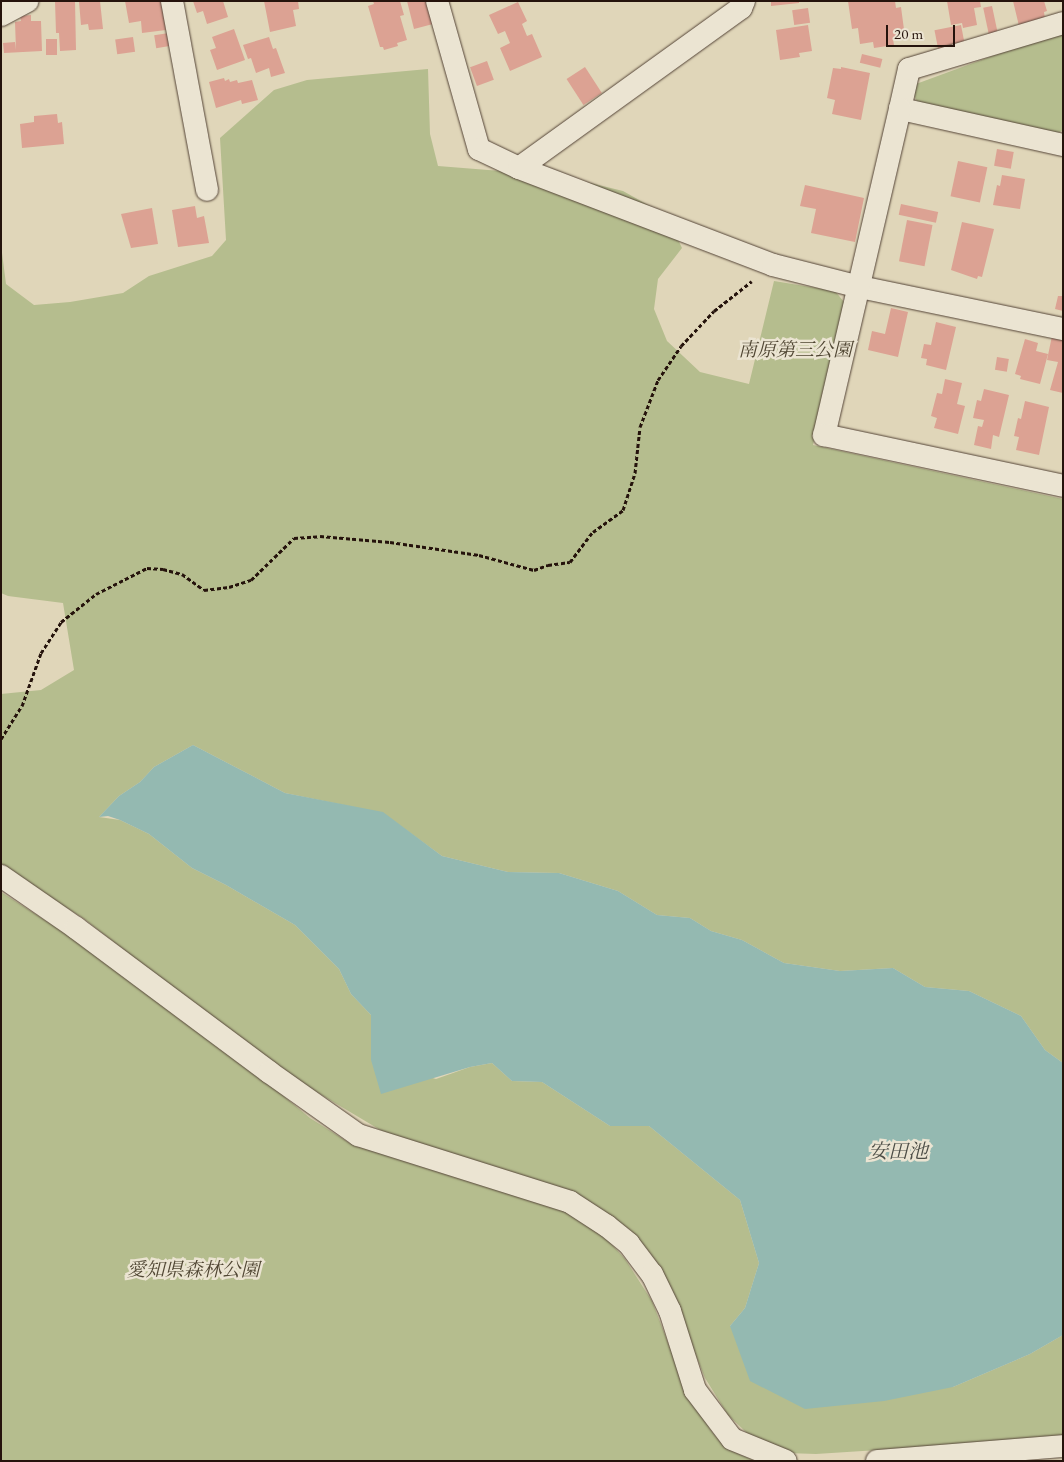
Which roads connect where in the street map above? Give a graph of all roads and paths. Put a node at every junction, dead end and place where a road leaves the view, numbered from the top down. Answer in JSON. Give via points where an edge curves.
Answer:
{"nodes":[{"id":1,"x":27,"y":1,"type":"edge"},
{"id":2,"x":172,"y":1,"type":"edge"},
{"id":3,"x":437,"y":1,"type":"edge"},
{"id":4,"x":744,"y":1,"type":"edge"},
{"id":5,"x":5,"y":9,"type":"edge"},
{"id":6,"x":1063,"y":23,"type":"edge"},
{"id":7,"x":900,"y":109,"type":"junction"},
{"id":8,"x":1063,"y":145,"type":"edge"},
{"id":9,"x":519,"y":168,"type":"junction"},
{"id":10,"x":207,"y":190,"type":"dead end"},
{"id":11,"x":773,"y":265,"type":"junction"},
{"id":12,"x":860,"y":287,"type":"junction"},
{"id":13,"x":1063,"y":329,"type":"edge"},
{"id":14,"x":1063,"y":486,"type":"edge"},
{"id":15,"x":1,"y":739,"type":"edge"},
{"id":16,"x":1,"y":876,"type":"edge"},
{"id":17,"x":1063,"y":1446,"type":"edge"},
{"id":18,"x":786,"y":1461,"type":"edge"},
{"id":19,"x":878,"y":1461,"type":"edge"}],
"edges":[{"from":1,"to":5,"type":"street"},
{"from":2,"to":10,"type":"street"},
{"from":3,"to":9,"type":"street","via":[[479,149]]},
{"from":4,"to":9,"type":"street","via":[[741,8]]},
{"from":6,"to":7,"type":"street","via":[[909,69]]},
{"from":7,"to":8,"type":"street"},
{"from":7,"to":12,"type":"street"},
{"from":9,"to":11,"type":"street"},
{"from":11,"to":12,"type":"street"},
{"from":11,"to":15,"type":"path","via":[[714,311],[677,352],[658,380],[640,427],[635,473],[623,510],[593,532],[570,562],[534,570],[479,555],[320,536],[294,538],[251,580],[229,587],[204,590],[182,574],[147,568],[96,594],[61,622],[41,653],[22,706]]},
{"from":12,"to":13,"type":"street"},
{"from":12,"to":14,"type":"street","via":[[824,435]]},
{"from":16,"to":18,"type":"street","via":[[358,1134],[570,1202],[607,1226],[629,1244],[652,1274],[670,1311],[695,1390],[732,1439]]},
{"from":17,"to":19,"type":"street"}]}
